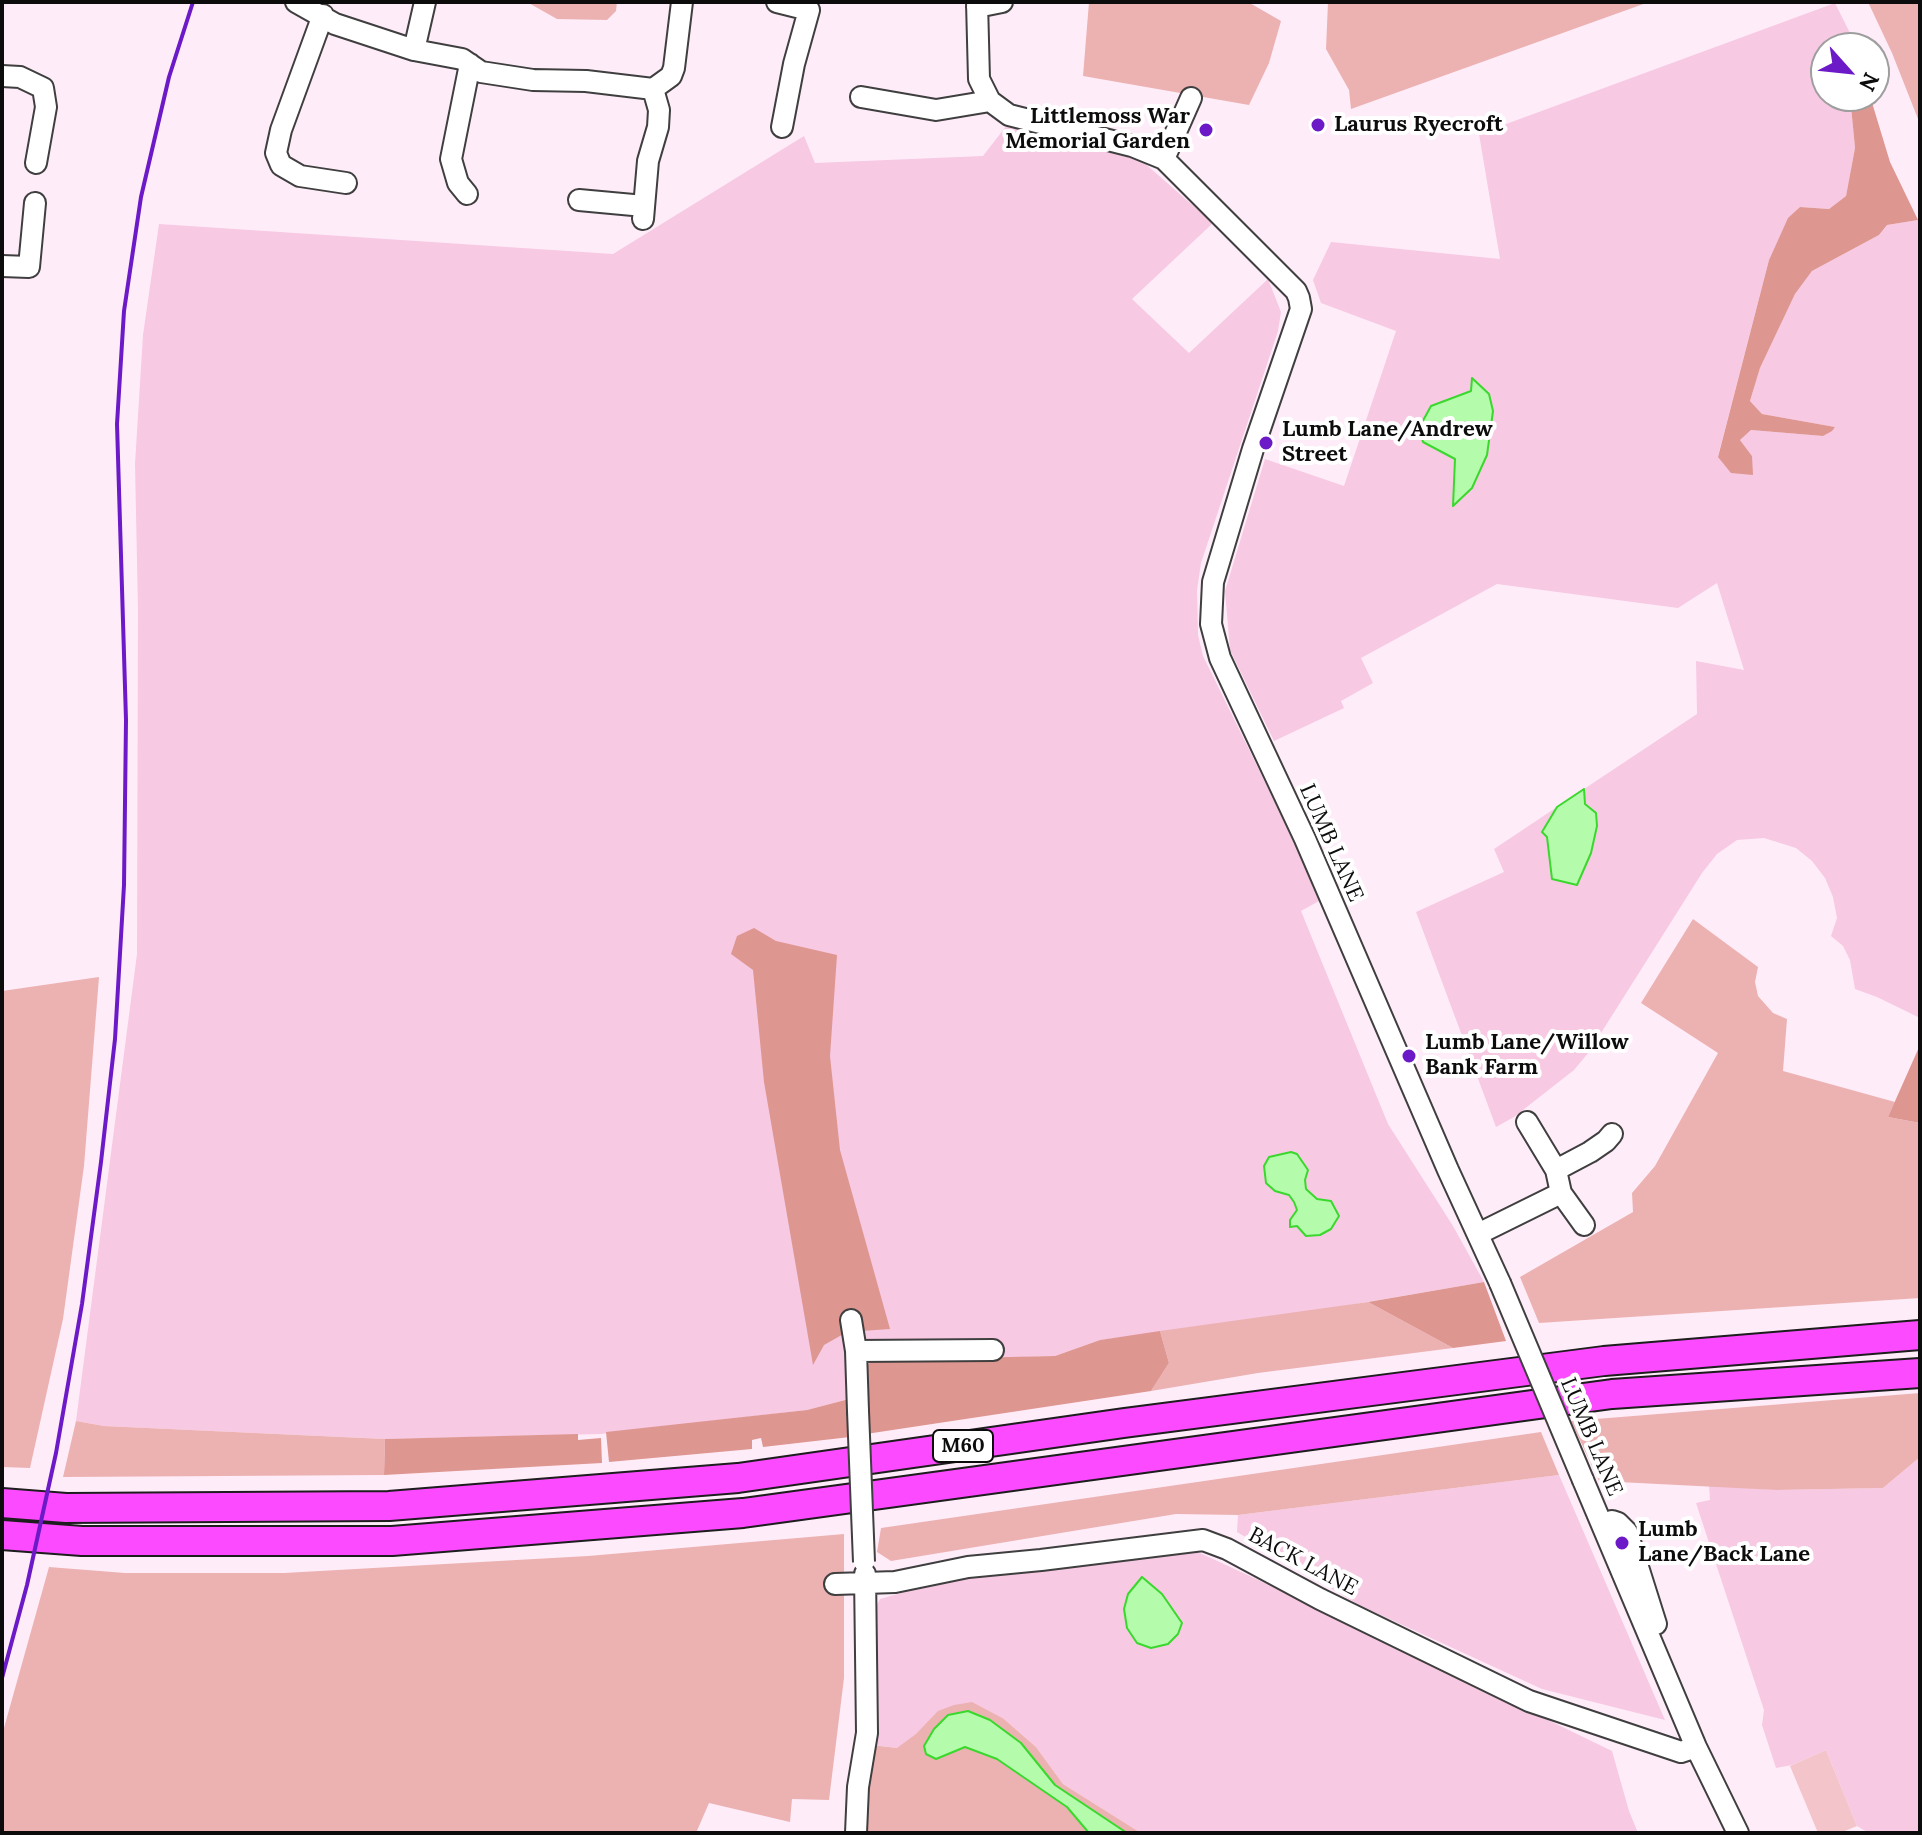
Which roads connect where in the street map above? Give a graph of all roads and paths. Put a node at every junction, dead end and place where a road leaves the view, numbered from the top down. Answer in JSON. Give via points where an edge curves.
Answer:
{"nodes":[{"id":1,"x":296,"y":2,"type":"edge"},
{"id":2,"x":425,"y":2,"type":"edge"},
{"id":3,"x":682,"y":2,"type":"edge"},
{"id":4,"x":777,"y":2,"type":"edge"},
{"id":5,"x":1002,"y":2,"type":"edge"},
{"id":6,"x":977,"y":4,"type":"edge"},
{"id":7,"x":323,"y":15,"type":"junction"},
{"id":8,"x":414,"y":50,"type":"junction"},
{"id":9,"x":475,"y":68,"type":"junction"},
{"id":10,"x":2,"y":76,"type":"edge"},
{"id":11,"x":653,"y":89,"type":"junction"},
{"id":12,"x":861,"y":97,"type":"dead end"},
{"id":13,"x":1191,"y":98,"type":"dead end"},
{"id":14,"x":990,"y":101,"type":"junction"},
{"id":15,"x":782,"y":127,"type":"dead end"},
{"id":16,"x":1164,"y":159,"type":"junction"},
{"id":17,"x":36,"y":163,"type":"dead end"},
{"id":18,"x":346,"y":183,"type":"dead end"},
{"id":19,"x":467,"y":194,"type":"dead end"},
{"id":20,"x":579,"y":200,"type":"dead end"},
{"id":21,"x":35,"y":203,"type":"dead end"},
{"id":22,"x":2,"y":266,"type":"edge"},
{"id":23,"x":1527,"y":1122,"type":"dead end"},
{"id":24,"x":1612,"y":1134,"type":"dead end"},
{"id":25,"x":1556,"y":1170,"type":"junction"},
{"id":26,"x":1561,"y":1193,"type":"junction"},
{"id":27,"x":1584,"y":1225,"type":"dead end"},
{"id":28,"x":1486,"y":1230,"type":"junction"},
{"id":29,"x":851,"y":1320,"type":"dead end"},
{"id":30,"x":1920,"y":1335,"type":"edge"},
{"id":31,"x":993,"y":1350,"type":"dead end"},
{"id":32,"x":856,"y":1351,"type":"junction"},
{"id":33,"x":1920,"y":1373,"type":"edge"},
{"id":34,"x":2,"y":1503,"type":"edge"},
{"id":35,"x":2,"y":1535,"type":"edge"},
{"id":36,"x":835,"y":1584,"type":"dead end"},
{"id":37,"x":865,"y":1585,"type":"junction"},
{"id":38,"x":1696,"y":1747,"type":"junction"},
{"id":39,"x":856,"y":1833,"type":"edge"},
{"id":40,"x":1738,"y":1833,"type":"edge"}],
"edges":[{"from":1,"to":7,"type":"street"},
{"from":2,"to":8,"type":"street"},
{"from":3,"to":11,"type":"street","via":[[674,68]]},
{"from":4,"to":15,"type":"street","via":[[818,12],[794,64]]},
{"from":5,"to":6,"type":"street"},
{"from":6,"to":14,"type":"street","via":[[979,79]]},
{"from":7,"to":8,"type":"street"},
{"from":7,"to":18,"type":"street","via":[[276,153],[281,165],[300,176]]},
{"from":8,"to":9,"type":"street","via":[[462,59]]},
{"from":9,"to":11,"type":"street","via":[[533,80]]},
{"from":9,"to":19,"type":"street","via":[[451,159]]},
{"from":10,"to":17,"type":"street","via":[[20,77],[43,88],[46,107]]},
{"from":11,"to":20,"type":"street","via":[[658,127],[648,161],[643,213]]},
{"from":12,"to":14,"type":"street","via":[[936,110]]},
{"from":13,"to":16,"type":"street"},
{"from":14,"to":16,"type":"street","name":"LUMB LANE","via":[[1009,115]]},
{"from":16,"to":28,"type":"street","name":"LUMB LANE","via":[[1296,291],[1301,309],[1213,582],[1211,624],[1220,658]]},
{"from":21,"to":22,"type":"street","via":[[36,272]]},
{"from":23,"to":25,"type":"street"},
{"from":24,"to":25,"type":"street"},
{"from":25,"to":26,"type":"street"},
{"from":26,"to":27,"type":"street"},
{"from":26,"to":28,"type":"street"},
{"from":28,"to":38,"type":"street","name":"LUMB LANE","bridge":true,"via":[[1500,1283]]},
{"from":29,"to":32,"type":"street"},
{"from":30,"to":34,"type":"highway","number":"M60","via":[[1604,1361],[738,1478],[389,1506],[66,1508]]},
{"from":31,"to":32,"type":"street"},
{"from":32,"to":37,"type":"street","bridge":true},
{"from":33,"to":35,"type":"highway","number":"M60","via":[[1612,1394],[728,1514],[392,1541],[82,1541]]},
{"from":36,"to":37,"type":"street","name":"BACK LANE"},
{"from":37,"to":38,"type":"street","name":"BACK LANE","via":[[968,1567],[1203,1540],[1529,1701],[1681,1752]]},
{"from":37,"to":39,"type":"street","via":[[867,1733]]},
{"from":38,"to":40,"type":"street","name":"LUMB LANE"}]}
